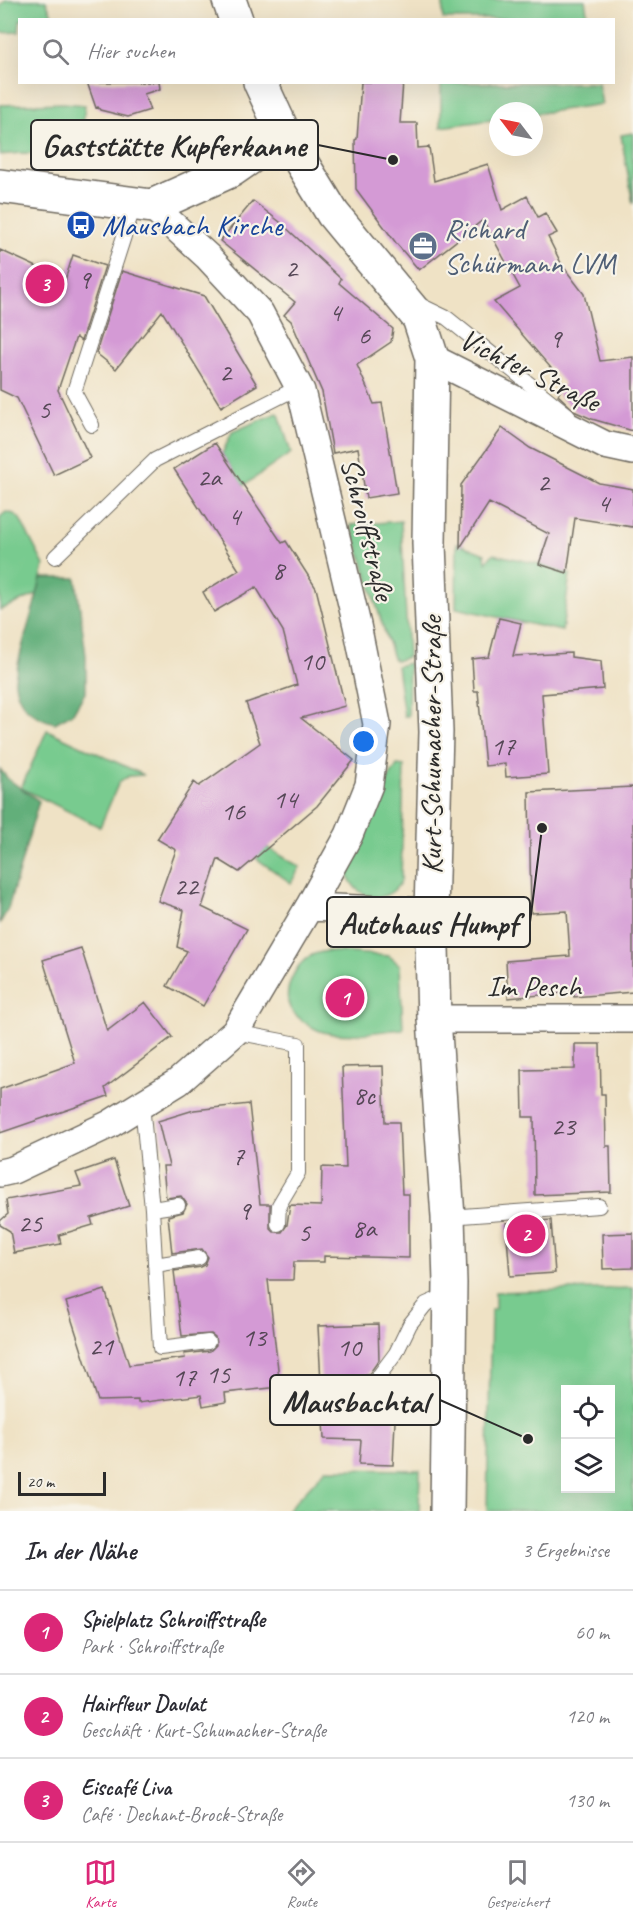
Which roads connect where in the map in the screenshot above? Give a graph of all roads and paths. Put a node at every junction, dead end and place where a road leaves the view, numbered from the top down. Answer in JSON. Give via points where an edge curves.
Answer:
{"nodes":[{"id":1,"x":229,"y":0,"type":"edge"},
{"id":2,"x":235,"y":18,"type":"edge"},
{"id":3,"x":261,"y":84,"type":"edge"},
{"id":4,"x":284,"y":134,"type":"junction"},
{"id":5,"x":0,"y":186,"type":"edge"},
{"id":6,"x":143,"y":206,"type":"junction"},
{"id":7,"x":400,"y":295,"type":"junction"},
{"id":8,"x":432,"y":358,"type":"junction"},
{"id":9,"x":299,"y":387,"type":"junction"},
{"id":10,"x":92,"y":425,"type":"dead end"},
{"id":11,"x":605,"y":445,"type":"junction"},
{"id":12,"x":633,"y":451,"type":"edge"},
{"id":13,"x":55,"y":557,"type":"dead end"},
{"id":14,"x":309,"y":908,"type":"junction"},
{"id":15,"x":431,"y":912,"type":"junction"},
{"id":16,"x":633,"y":1019,"type":"edge"},
{"id":17,"x":434,"y":1020,"type":"junction"},
{"id":18,"x":235,"y":1032,"type":"junction"},
{"id":19,"x":142,"y":1104,"type":"junction"},
{"id":20,"x":0,"y":1173,"type":"edge"},
{"id":21,"x":178,"y":1206,"type":"dead end"},
{"id":22,"x":598,"y":1206,"type":"dead end"},
{"id":23,"x":152,"y":1209,"type":"junction"},
{"id":24,"x":448,"y":1217,"type":"junction"},
{"id":25,"x":278,"y":1224,"type":"dead end"},
{"id":26,"x":199,"y":1258,"type":"dead end"},
{"id":27,"x":155,"y":1265,"type":"junction"},
{"id":28,"x":449,"y":1294,"type":"junction"},
{"id":29,"x":208,"y":1342,"type":"dead end"},
{"id":30,"x":333,"y":1394,"type":"dead end"},
{"id":31,"x":447,"y":1511,"type":"edge"}],
"edges":[{"from":1,"to":2,"type":"main road"},
{"from":3,"to":4,"type":"main road","name":"Kurt-Schumacher-Straße"},
{"from":4,"to":6,"type":"main road","via":[[232,170]]},
{"from":4,"to":7,"type":"main road","name":"Kurt-Schumacher-Straße","via":[[333,214]]},
{"from":5,"to":6,"type":"main road"},
{"from":6,"to":9,"type":"street","name":"Schroiffstraße","via":[[208,257],[260,313]]},
{"from":6,"to":10,"type":"lane","via":[[74,392]]},
{"from":7,"to":8,"type":"main road","name":"Kurt-Schumacher-Straße","via":[[419,318]]},
{"from":7,"to":11,"type":"lane","via":[[447,318]]},
{"from":8,"to":11,"type":"street","name":"Vichter Straße"},
{"from":8,"to":15,"type":"main road","name":"Kurt-Schumacher-Straße","via":[[429,543],[436,732]]},
{"from":9,"to":13,"type":"lane","via":[[155,460]]},
{"from":9,"to":14,"type":"street","name":"Schroiffstraße","via":[[377,724],[369,785],[349,835]]},
{"from":11,"to":12,"type":"street","name":"Vichter Straße"},
{"from":14,"to":15,"type":"street"},
{"from":14,"to":18,"type":"street","name":"Schroiffstraße"},
{"from":15,"to":17,"type":"main road","name":"Kurt-Schumacher-Straße"},
{"from":16,"to":17,"type":"street","name":"Im Pesch"},
{"from":17,"to":24,"type":"main road","name":"Kurt-Schumacher-Straße"},
{"from":18,"to":19,"type":"street","name":"Schroiffstraße","via":[[178,1082]]},
{"from":18,"to":25,"type":"lane","via":[[298,1044],[298,1173],[279,1205]]},
{"from":19,"to":20,"type":"street","name":"Schroiffstraße","via":[[110,1124]]},
{"from":19,"to":23,"type":"lane"},
{"from":21,"to":23,"type":"lane"},
{"from":22,"to":24,"type":"lane"},
{"from":23,"to":27,"type":"lane"},
{"from":24,"to":28,"type":"main road","name":"Kurt-Schumacher-Straße"},
{"from":26,"to":27,"type":"lane"},
{"from":27,"to":29,"type":"lane","via":[[160,1348]]},
{"from":28,"to":30,"type":"lane","via":[[426,1304],[375,1381],[357,1391]]},
{"from":28,"to":31,"type":"main road","name":"Kurt-Schumacher-Straße"}]}
